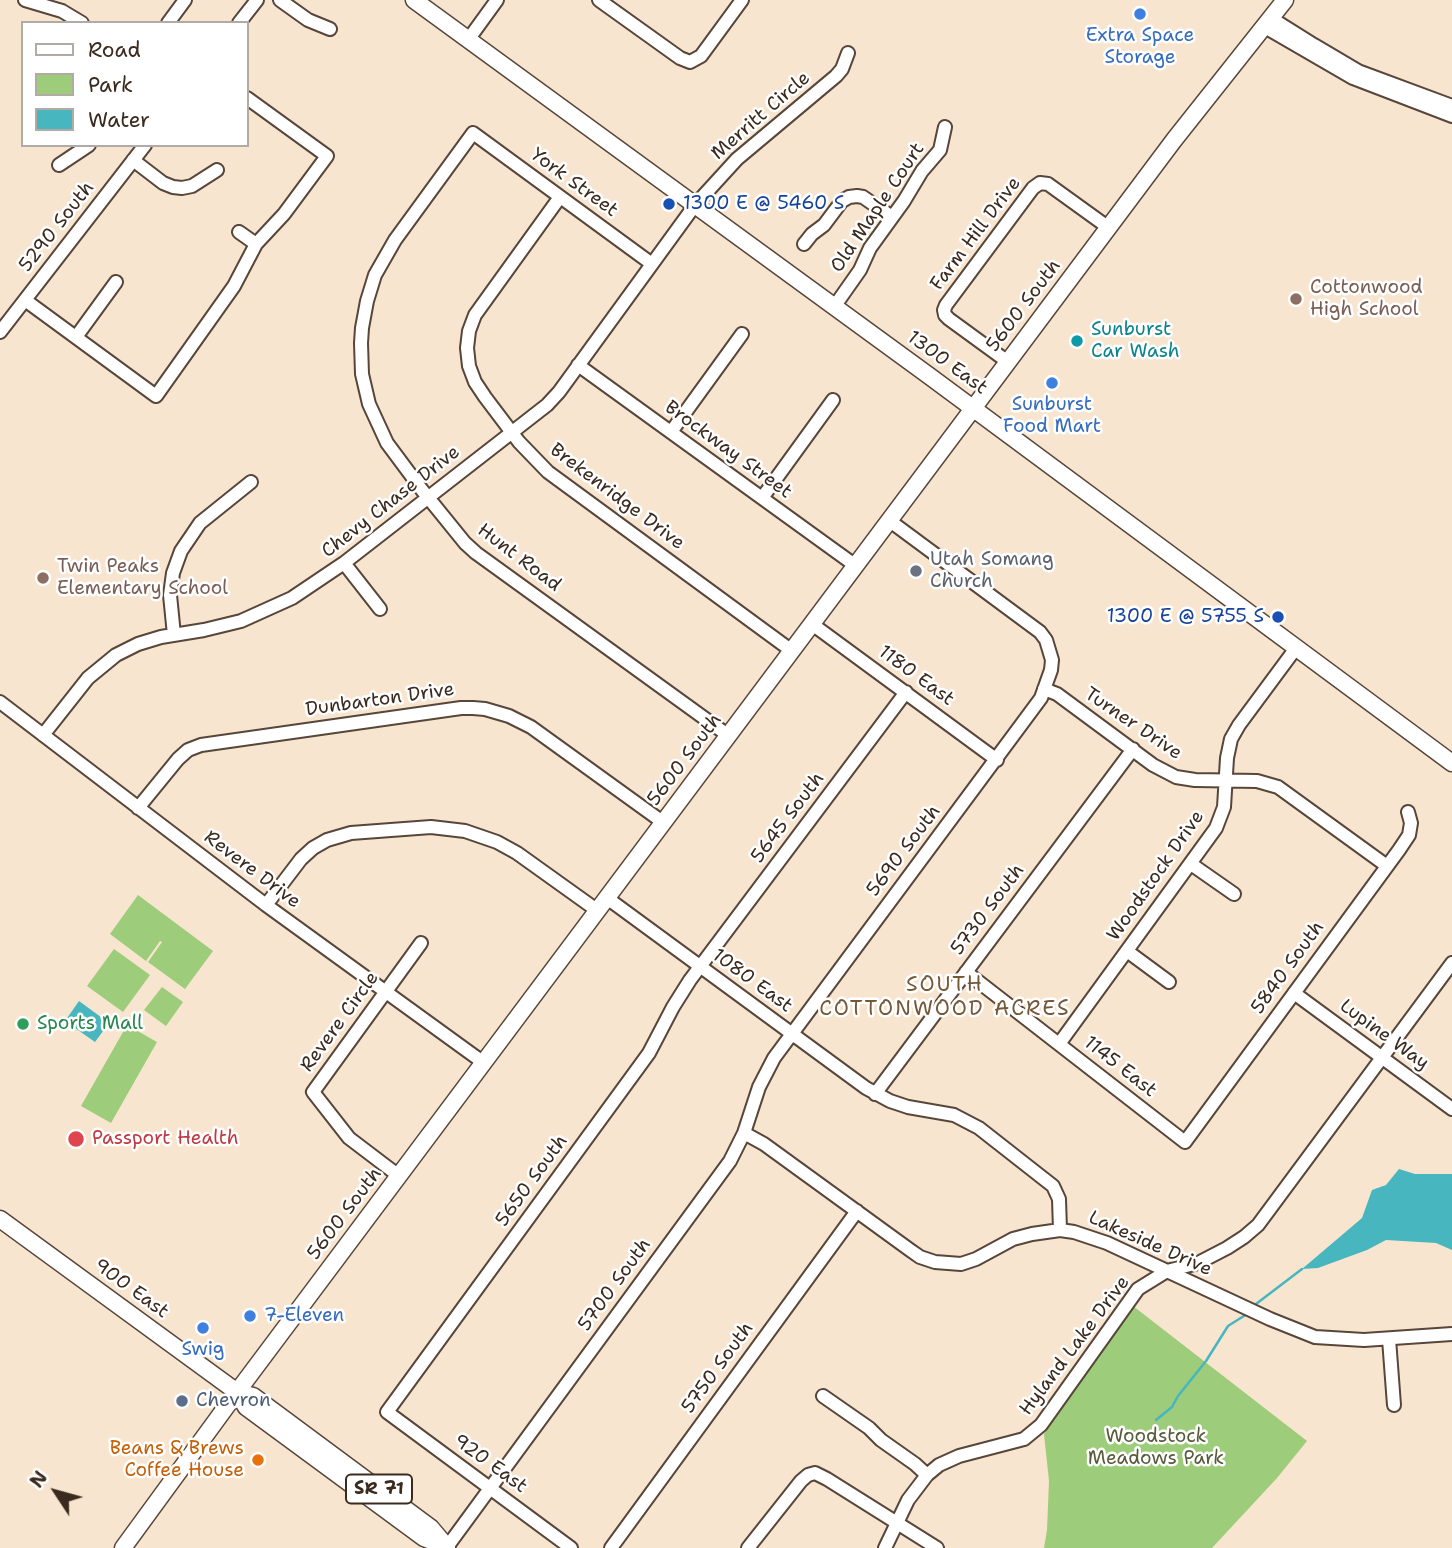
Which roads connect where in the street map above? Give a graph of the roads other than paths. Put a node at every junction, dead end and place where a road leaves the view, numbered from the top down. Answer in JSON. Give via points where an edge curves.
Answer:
{"nodes":[{"id":1,"x":25,"y":0,"type":"edge"},
{"id":2,"x":184,"y":0,"type":"edge"},
{"id":3,"x":257,"y":0,"type":"edge"},
{"id":4,"x":280,"y":0,"type":"edge"},
{"id":5,"x":414,"y":0,"type":"edge"},
{"id":6,"x":497,"y":0,"type":"edge"},
{"id":7,"x":599,"y":0,"type":"edge"},
{"id":8,"x":742,"y":0,"type":"edge"},
{"id":9,"x":1284,"y":0,"type":"edge"},
{"id":10,"x":42,"y":2,"type":"edge"},
{"id":11,"x":615,"y":5,"type":"edge"},
{"id":12,"x":79,"y":21,"type":"edge"},
{"id":13,"x":169,"y":21,"type":"edge"},
{"id":14,"x":241,"y":21,"type":"edge"},
{"id":15,"x":1268,"y":22,"type":"junction"},
{"id":16,"x":330,"y":29,"type":"dead end"},
{"id":17,"x":468,"y":40,"type":"junction"},
{"id":18,"x":848,"y":54,"type":"dead end"},
{"id":19,"x":248,"y":99,"type":"edge"},
{"id":20,"x":1452,"y":106,"type":"edge"},
{"id":21,"x":1452,"y":116,"type":"edge"},
{"id":22,"x":945,"y":127,"type":"dead end"},
{"id":23,"x":473,"y":133,"type":"joint"},
{"id":24,"x":86,"y":147,"type":"edge"},
{"id":25,"x":138,"y":150,"type":"edge"},
{"id":26,"x":59,"y":165,"type":"dead end"},
{"id":27,"x":217,"y":170,"type":"dead end"},
{"id":28,"x":560,"y":197,"type":"junction"},
{"id":29,"x":695,"y":205,"type":"junction"},
{"id":30,"x":892,"y":217,"type":"junction"},
{"id":31,"x":1109,"y":228,"type":"junction"},
{"id":32,"x":239,"y":232,"type":"dead end"},
{"id":33,"x":256,"y":244,"type":"junction"},
{"id":34,"x":804,"y":244,"type":"dead end"},
{"id":35,"x":652,"y":264,"type":"junction"},
{"id":36,"x":116,"y":282,"type":"dead end"},
{"id":37,"x":25,"y":300,"type":"junction"},
{"id":38,"x":834,"y":307,"type":"junction"},
{"id":39,"x":0,"y":332,"type":"edge"},
{"id":40,"x":742,"y":334,"type":"dead end"},
{"id":41,"x":76,"y":337,"type":"junction"},
{"id":42,"x":1008,"y":362,"type":"junction"},
{"id":43,"x":578,"y":365,"type":"junction"},
{"id":44,"x":833,"y":400,"type":"dead end"},
{"id":45,"x":973,"y":409,"type":"junction"},
{"id":46,"x":512,"y":432,"type":"junction"},
{"id":47,"x":670,"y":432,"type":"junction"},
{"id":48,"x":251,"y":482,"type":"dead end"},
{"id":49,"x":428,"y":498,"type":"junction"},
{"id":50,"x":762,"y":498,"type":"junction"},
{"id":51,"x":890,"y":521,"type":"junction"},
{"id":52,"x":344,"y":563,"type":"junction"},
{"id":53,"x":856,"y":566,"type":"junction"},
{"id":54,"x":380,"y":609,"type":"dead end"},
{"id":55,"x":812,"y":624,"type":"junction"},
{"id":56,"x":174,"y":635,"type":"junction"},
{"id":57,"x":1296,"y":648,"type":"junction"},
{"id":58,"x":792,"y":651,"type":"junction"},
{"id":59,"x":1044,"y":689,"type":"junction"},
{"id":60,"x":906,"y":692,"type":"junction"},
{"id":61,"x":0,"y":702,"type":"edge"},
{"id":62,"x":43,"y":735,"type":"junction"},
{"id":63,"x":729,"y":736,"type":"junction"},
{"id":64,"x":1133,"y":750,"type":"junction"},
{"id":65,"x":997,"y":760,"type":"junction"},
{"id":66,"x":1452,"y":763,"type":"edge"},
{"id":67,"x":1226,"y":780,"type":"junction"},
{"id":68,"x":138,"y":808,"type":"junction"},
{"id":69,"x":1408,"y":812,"type":"dead end"},
{"id":70,"x":664,"y":822,"type":"junction"},
{"id":71,"x":1191,"y":864,"type":"junction"},
{"id":72,"x":1387,"y":866,"type":"junction"},
{"id":73,"x":1234,"y":894,"type":"dead end"},
{"id":74,"x":603,"y":904,"type":"junction"},
{"id":75,"x":267,"y":905,"type":"junction"},
{"id":76,"x":421,"y":943,"type":"dead end"},
{"id":77,"x":1127,"y":951,"type":"junction"},
{"id":78,"x":1452,"y":963,"type":"edge"},
{"id":79,"x":701,"y":967,"type":"junction"},
{"id":80,"x":966,"y":972,"type":"junction"},
{"id":81,"x":1169,"y":982,"type":"dead end"},
{"id":82,"x":386,"y":991,"type":"junction"},
{"id":83,"x":1294,"y":993,"type":"junction"},
{"id":84,"x":792,"y":1033,"type":"junction"},
{"id":85,"x":1059,"y":1044,"type":"junction"},
{"id":86,"x":1383,"y":1058,"type":"junction"},
{"id":87,"x":484,"y":1063,"type":"junction"},
{"id":88,"x":875,"y":1094,"type":"junction"},
{"id":89,"x":1452,"y":1109,"type":"edge"},
{"id":90,"x":744,"y":1133,"type":"junction"},
{"id":91,"x":1185,"y":1142,"type":"joint"},
{"id":92,"x":399,"y":1176,"type":"junction"},
{"id":93,"x":857,"y":1212,"type":"junction"},
{"id":94,"x":0,"y":1219,"type":"edge"},
{"id":95,"x":1060,"y":1230,"type":"junction"},
{"id":96,"x":1167,"y":1272,"type":"junction"},
{"id":97,"x":1452,"y":1334,"type":"edge"},
{"id":98,"x":1388,"y":1339,"type":"junction"},
{"id":99,"x":237,"y":1392,"type":"junction"},
{"id":100,"x":822,"y":1396,"type":"dead end"},
{"id":101,"x":1394,"y":1405,"type":"dead end"},
{"id":102,"x":387,"y":1412,"type":"joint"},
{"id":103,"x":927,"y":1475,"type":"junction"},
{"id":104,"x":490,"y":1488,"type":"junction"},
{"id":105,"x":896,"y":1523,"type":"junction"},
{"id":106,"x":123,"y":1548,"type":"edge"},
{"id":107,"x":448,"y":1548,"type":"edge"},
{"id":108,"x":571,"y":1548,"type":"edge"},
{"id":109,"x":611,"y":1548,"type":"edge"},
{"id":110,"x":748,"y":1548,"type":"edge"},
{"id":111,"x":886,"y":1548,"type":"edge"},
{"id":112,"x":937,"y":1548,"type":"edge"}],
"edges":[{"from":1,"to":10,"type":"street"},
{"from":2,"to":13,"type":"street"},
{"from":3,"to":14,"type":"street"},
{"from":4,"to":16,"type":"street"},
{"from":5,"to":17,"type":"main road","name":"1300 East"},
{"from":6,"to":17,"type":"street"},
{"from":7,"to":11,"type":"street"},
{"from":8,"to":11,"type":"street","via":[[701,56],[690,62]]},
{"from":9,"to":15,"type":"main road","name":"5600 South"},
{"from":10,"to":12,"type":"street"},
{"from":15,"to":20,"type":"street","via":[[1358,71]]},
{"from":15,"to":21,"type":"street","via":[[1353,78]]},
{"from":15,"to":31,"type":"main road","name":"5600 South"},
{"from":17,"to":29,"type":"main road","name":"1300 East"},
{"from":18,"to":29,"type":"street","name":"Merritt Circle","via":[[836,76],[737,159]]},
{"from":19,"to":33,"type":"street","via":[[327,156]]},
{"from":22,"to":30,"type":"street","name":"Old Maple Court","via":[[940,150]]},
{"from":23,"to":28,"type":"street","name":"York Street"},
{"from":23,"to":49,"type":"street","name":"Hunt Road","via":[[388,251],[370,288],[362,328],[362,374],[374,417],[391,449]]},
{"from":24,"to":26,"type":"street"},
{"from":25,"to":27,"type":"street","via":[[159,181],[173,187],[192,186]]},
{"from":25,"to":37,"type":"street","name":"5290 South"},
{"from":28,"to":35,"type":"street","name":"York Street"},
{"from":28,"to":46,"type":"street","name":"Brekenridge Drive","via":[[479,307],[469,331],[468,357],[475,382]]},
{"from":29,"to":35,"type":"street","name":"Chevy Chase Drive"},
{"from":29,"to":38,"type":"main road","name":"1300 East"},
{"from":30,"to":34,"type":"street","via":[[866,199],[853,196],[842,201]]},
{"from":30,"to":38,"type":"street","name":"Old Maple Court"},
{"from":31,"to":42,"type":"main road","name":"5600 South"},
{"from":31,"to":42,"type":"street","name":"Farm Hill Drive","via":[[1048,184],[1040,183],[1001,230],[944,310],[949,319]]},
{"from":32,"to":33,"type":"street"},
{"from":33,"to":41,"type":"street","via":[[231,290],[156,396]]},
{"from":35,"to":43,"type":"street","name":"Chevy Chase Drive"},
{"from":36,"to":41,"type":"street"},
{"from":37,"to":39,"type":"street","name":"5290 South"},
{"from":37,"to":41,"type":"street"},
{"from":38,"to":45,"type":"main road","name":"1300 East"},
{"from":40,"to":47,"type":"street"},
{"from":42,"to":45,"type":"main road","name":"5600 South"},
{"from":43,"to":46,"type":"street","name":"Chevy Chase Drive","via":[[547,405]]},
{"from":43,"to":47,"type":"street","name":"Brockway Street"},
{"from":44,"to":50,"type":"street"},
{"from":45,"to":51,"type":"main road","name":"5600 South"},
{"from":45,"to":57,"type":"main road","name":"1300 East"},
{"from":46,"to":49,"type":"street","name":"Chevy Chase Drive"},
{"from":46,"to":58,"type":"street","name":"Brekenridge Drive","via":[[559,481]]},
{"from":47,"to":50,"type":"street","name":"Brockway Street"},
{"from":48,"to":56,"type":"street","via":[[200,523],[181,551],[170,595]]},
{"from":49,"to":52,"type":"street","name":"Chevy Chase Drive"},
{"from":49,"to":63,"type":"street","name":"Hunt Road","via":[[476,553]]},
{"from":50,"to":53,"type":"street","name":"Brockway Street"},
{"from":51,"to":53,"type":"main road","name":"5600 South"},
{"from":51,"to":59,"type":"street","name":"5690 South","via":[[1040,632],[1052,660]]},
{"from":52,"to":54,"type":"street"},
{"from":52,"to":56,"type":"street","name":"Chevy Chase Drive","via":[[309,589],[258,615]]},
{"from":53,"to":55,"type":"main road","name":"5600 South"},
{"from":55,"to":58,"type":"main road","name":"5600 South"},
{"from":55,"to":60,"type":"street","name":"1180 East"},
{"from":56,"to":62,"type":"street","name":"Chevy Chase Drive","via":[[138,644],[106,662]]},
{"from":57,"to":66,"type":"main road","name":"1300 East"},
{"from":57,"to":67,"type":"street","name":"Woodstock Drive","via":[[1231,739]]},
{"from":58,"to":63,"type":"main road","name":"5600 South"},
{"from":59,"to":64,"type":"street","name":"Turner Drive"},
{"from":59,"to":65,"type":"street","name":"5690 South","via":[[1037,706]]},
{"from":60,"to":65,"type":"street","name":"1180 East"},
{"from":60,"to":79,"type":"street","name":"5645 South"},
{"from":61,"to":62,"type":"street","name":"Revere Drive"},
{"from":62,"to":68,"type":"street","name":"Revere Drive"},
{"from":63,"to":70,"type":"main road","name":"5600 South"},
{"from":64,"to":67,"type":"street","name":"Turner Drive","via":[[1176,777]]},
{"from":64,"to":80,"type":"street","name":"5730 South"},
{"from":65,"to":84,"type":"street","name":"5690 South"},
{"from":67,"to":71,"type":"street","name":"Woodstock Drive","via":[[1220,818]]},
{"from":67,"to":72,"type":"street","name":"Turner Drive","via":[[1278,787]]},
{"from":68,"to":70,"type":"street","name":"Dunbarton Drive","via":[[178,759],[201,745],[473,708],[497,712],[531,727]]},
{"from":68,"to":75,"type":"street","name":"Revere Drive"},
{"from":69,"to":72,"type":"street","name":"5840 South","via":[[1409,835]]},
{"from":70,"to":74,"type":"main road","name":"5600 South"},
{"from":71,"to":73,"type":"street"},
{"from":71,"to":77,"type":"street","name":"Woodstock Drive"},
{"from":72,"to":83,"type":"street","name":"5840 South"},
{"from":74,"to":75,"type":"street","name":"1080 East","via":[[498,842],[465,831],[431,827],[351,833],[327,840],[301,859]]},
{"from":74,"to":79,"type":"street","name":"1080 East"},
{"from":74,"to":87,"type":"main road","name":"5600 South"},
{"from":75,"to":82,"type":"street","name":"Revere Drive"},
{"from":76,"to":82,"type":"street","name":"Revere Circle"},
{"from":77,"to":81,"type":"street"},
{"from":77,"to":85,"type":"street","name":"Woodstock Drive"},
{"from":78,"to":86,"type":"street","name":"Hyland Lake Drive"},
{"from":79,"to":84,"type":"street","name":"1080 East"},
{"from":79,"to":102,"type":"street","name":"5650 South","via":[[682,991],[638,1069]]},
{"from":80,"to":85,"type":"street","name":"1145 East"},
{"from":80,"to":88,"type":"street","name":"5730 South"},
{"from":82,"to":87,"type":"street","name":"Revere Drive"},
{"from":82,"to":92,"type":"street","name":"Revere Circle","via":[[313,1092],[349,1138]]},
{"from":83,"to":86,"type":"street","name":"Lupine Way"},
{"from":83,"to":91,"type":"street","name":"5840 South"},
{"from":84,"to":88,"type":"street","name":"1080 East"},
{"from":84,"to":90,"type":"street","name":"5700 South","via":[[765,1073]]},
{"from":85,"to":91,"type":"street","name":"1145 East"},
{"from":86,"to":89,"type":"street","name":"Lupine Way"},
{"from":86,"to":96,"type":"street","name":"Hyland Lake Drive","via":[[1258,1225],[1212,1256]]},
{"from":87,"to":92,"type":"main road","name":"5600 South"},
{"from":88,"to":95,"type":"street","name":"1080 East","via":[[908,1107],[954,1115],[979,1128],[1053,1186],[1059,1199]]},
{"from":90,"to":93,"type":"street","name":"Lakeside Drive"},
{"from":90,"to":104,"type":"street","name":"5700 South","via":[[730,1161]]},
{"from":92,"to":99,"type":"main road","name":"5600 South"},
{"from":93,"to":95,"type":"street","name":"Lakeside Drive","via":[[920,1257],[948,1264],[975,1259],[1013,1239]]},
{"from":93,"to":109,"type":"street","name":"5750 South"},
{"from":94,"to":99,"type":"main road","name":"900 East","number":"SR 71"},
{"from":95,"to":96,"type":"street","name":"Lakeside Drive","via":[[1090,1237]]},
{"from":96,"to":98,"type":"street","name":"Lakeside Drive","via":[[1315,1337]]},
{"from":96,"to":103,"type":"street","name":"Hyland Lake Drive","via":[[1138,1289],[1033,1433],[948,1460]]},
{"from":97,"to":98,"type":"street","name":"Lakeside Drive"},
{"from":98,"to":101,"type":"street"},
{"from":99,"to":106,"type":"main road","name":"5600 South"},
{"from":99,"to":107,"type":"main road","name":"900 East","number":"SR 71","via":[[246,1408],[424,1538]]},
{"from":100,"to":103,"type":"street"},
{"from":102,"to":104,"type":"street","name":"920 East"},
{"from":103,"to":105,"type":"street","name":"Hyland Lake Drive"},
{"from":104,"to":107,"type":"street","name":"5700 South"},
{"from":104,"to":108,"type":"street","name":"920 East"},
{"from":105,"to":110,"type":"street","via":[[819,1474],[812,1474],[801,1481]]},
{"from":105,"to":111,"type":"street","name":"Hyland Lake Drive"},
{"from":105,"to":112,"type":"street"}]}
